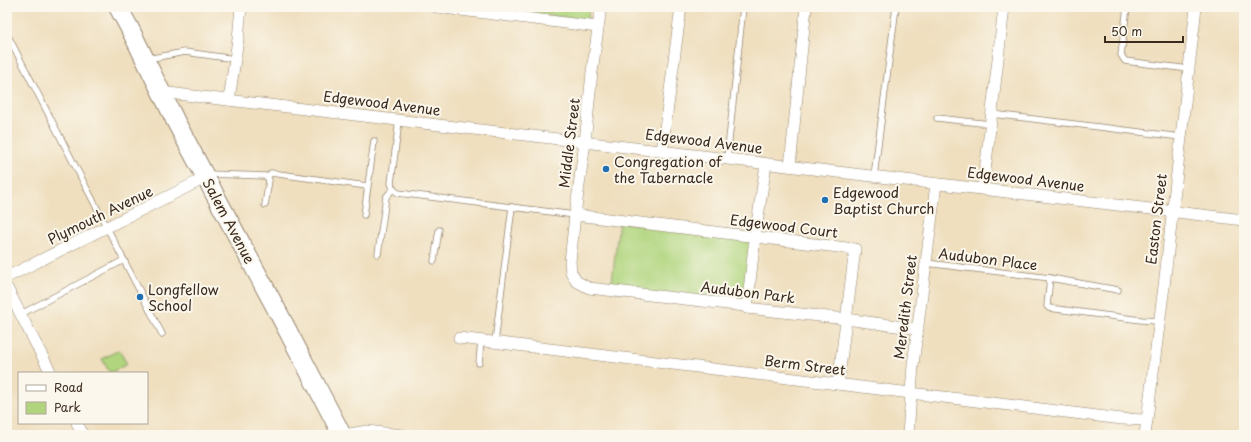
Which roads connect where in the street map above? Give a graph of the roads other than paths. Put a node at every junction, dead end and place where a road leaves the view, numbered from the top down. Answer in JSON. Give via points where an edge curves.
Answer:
{"nodes":[{"id":1,"x":118,"y":7,"type":"edge"},
{"id":2,"x":241,"y":7,"type":"edge"},
{"id":3,"x":436,"y":7,"type":"edge"},
{"id":4,"x":601,"y":7,"type":"edge"},
{"id":5,"x":681,"y":7,"type":"edge"},
{"id":6,"x":743,"y":7,"type":"edge"},
{"id":7,"x":806,"y":7,"type":"edge"},
{"id":8,"x":896,"y":7,"type":"edge"},
{"id":9,"x":1004,"y":7,"type":"edge"},
{"id":10,"x":1127,"y":7,"type":"edge"},
{"id":11,"x":1196,"y":7,"type":"edge"},
{"id":12,"x":598,"y":27,"type":"junction"},
{"id":13,"x":7,"y":34,"type":"edge"},
{"id":14,"x":144,"y":59,"type":"junction"},
{"id":15,"x":235,"y":59,"type":"junction"},
{"id":16,"x":1189,"y":70,"type":"junction"},
{"id":17,"x":160,"y":92,"type":"junction"},
{"id":18,"x":229,"y":100,"type":"junction"},
{"id":19,"x":937,"y":118,"type":"dead end"},
{"id":20,"x":991,"y":119,"type":"junction"},
{"id":21,"x":399,"y":120,"type":"junction"},
{"id":22,"x":1182,"y":137,"type":"junction"},
{"id":23,"x":374,"y":141,"type":"dead end"},
{"id":24,"x":585,"y":142,"type":"junction"},
{"id":25,"x":662,"y":151,"type":"junction"},
{"id":26,"x":727,"y":159,"type":"junction"},
{"id":27,"x":766,"y":164,"type":"junction"},
{"id":28,"x":790,"y":166,"type":"junction"},
{"id":29,"x":204,"y":176,"type":"junction"},
{"id":30,"x":874,"y":176,"type":"junction"},
{"id":31,"x":267,"y":177,"type":"junction"},
{"id":32,"x":936,"y":184,"type":"junction"},
{"id":33,"x":367,"y":186,"type":"junction"},
{"id":34,"x":393,"y":189,"type":"junction"},
{"id":35,"x":983,"y":189,"type":"junction"},
{"id":36,"x":265,"y":205,"type":"dead end"},
{"id":37,"x":512,"y":207,"type":"junction"},
{"id":38,"x":1172,"y":211,"type":"junction"},
{"id":39,"x":364,"y":215,"type":"dead end"},
{"id":40,"x":575,"y":215,"type":"junction"},
{"id":41,"x":1244,"y":220,"type":"edge"},
{"id":42,"x":108,"y":227,"type":"junction"},
{"id":43,"x":439,"y":230,"type":"dead end"},
{"id":44,"x":755,"y":237,"type":"junction"},
{"id":45,"x":378,"y":254,"type":"dead end"},
{"id":46,"x":124,"y":260,"type":"junction"},
{"id":47,"x":434,"y":261,"type":"dead end"},
{"id":48,"x":926,"y":263,"type":"junction"},
{"id":49,"x":7,"y":277,"type":"edge"},
{"id":50,"x":1050,"y":278,"type":"junction"},
{"id":51,"x":576,"y":281,"type":"joint"},
{"id":52,"x":7,"y":288,"type":"edge"},
{"id":53,"x":1118,"y":290,"type":"dead end"},
{"id":54,"x":747,"y":308,"type":"junction"},
{"id":55,"x":21,"y":314,"type":"junction"},
{"id":56,"x":846,"y":319,"type":"junction"},
{"id":57,"x":1160,"y":321,"type":"junction"},
{"id":58,"x":918,"y":329,"type":"junction"},
{"id":59,"x":162,"y":334,"type":"dead end"},
{"id":60,"x":459,"y":338,"type":"dead end"},
{"id":61,"x":481,"y":340,"type":"junction"},
{"id":62,"x":495,"y":342,"type":"junction"},
{"id":63,"x":479,"y":363,"type":"dead end"},
{"id":64,"x":50,"y":372,"type":"edge"},
{"id":65,"x":838,"y":384,"type":"junction"},
{"id":66,"x":912,"y":393,"type":"junction"},
{"id":67,"x":1147,"y":420,"type":"junction"},
{"id":68,"x":78,"y":424,"type":"edge"},
{"id":69,"x":83,"y":435,"type":"edge"},
{"id":70,"x":343,"y":435,"type":"edge"},
{"id":71,"x":402,"y":435,"type":"edge"},
{"id":72,"x":908,"y":435,"type":"edge"},
{"id":73,"x":1145,"y":435,"type":"edge"}],
"edges":[{"from":1,"to":14,"type":"main road","name":"Salem Avenue"},
{"from":2,"to":15,"type":"street"},
{"from":3,"to":12,"type":"street"},
{"from":4,"to":12,"type":"street","name":"Middle Street"},
{"from":5,"to":25,"type":"street"},
{"from":6,"to":26,"type":"lane"},
{"from":7,"to":28,"type":"street"},
{"from":8,"to":30,"type":"lane"},
{"from":9,"to":20,"type":"street"},
{"from":10,"to":16,"type":"lane","via":[[1121,55],[1125,62]]},
{"from":11,"to":16,"type":"street","name":"Easton Street"},
{"from":12,"to":24,"type":"street","name":"Middle Street"},
{"from":13,"to":42,"type":"lane"},
{"from":14,"to":15,"type":"lane","via":[[185,52]]},
{"from":14,"to":17,"type":"main road","name":"Salem Avenue"},
{"from":15,"to":18,"type":"street"},
{"from":16,"to":22,"type":"street","name":"Easton Street"},
{"from":17,"to":18,"type":"street","name":"Edgewood Avenue"},
{"from":17,"to":29,"type":"main road","name":"Salem Avenue"},
{"from":18,"to":21,"type":"street","name":"Edgewood Avenue"},
{"from":19,"to":20,"type":"lane"},
{"from":20,"to":22,"type":"lane"},
{"from":20,"to":35,"type":"street"},
{"from":21,"to":24,"type":"street","name":"Edgewood Avenue"},
{"from":21,"to":34,"type":"lane","via":[[391,183]]},
{"from":22,"to":38,"type":"street","name":"Easton Street"},
{"from":23,"to":33,"type":"lane"},
{"from":24,"to":25,"type":"street","name":"Edgewood Avenue"},
{"from":24,"to":40,"type":"street","name":"Middle Street"},
{"from":25,"to":26,"type":"street","name":"Edgewood Avenue"},
{"from":26,"to":27,"type":"street","name":"Edgewood Avenue"},
{"from":27,"to":28,"type":"street","name":"Edgewood Avenue"},
{"from":27,"to":44,"type":"street"},
{"from":28,"to":30,"type":"street","name":"Edgewood Avenue"},
{"from":29,"to":31,"type":"lane"},
{"from":29,"to":42,"type":"street","name":"Plymouth Avenue"},
{"from":29,"to":70,"type":"main road","name":"Salem Avenue"},
{"from":30,"to":32,"type":"street","name":"Edgewood Avenue"},
{"from":31,"to":33,"type":"lane","via":[[272,173]]},
{"from":31,"to":36,"type":"lane","via":[[269,180]]},
{"from":32,"to":35,"type":"street","name":"Edgewood Avenue"},
{"from":32,"to":48,"type":"street","name":"Meredith Street"},
{"from":33,"to":39,"type":"lane"},
{"from":34,"to":37,"type":"lane","via":[[402,195]]},
{"from":34,"to":45,"type":"lane","via":[[386,197]]},
{"from":35,"to":38,"type":"street","name":"Edgewood Avenue"},
{"from":37,"to":40,"type":"lane"},
{"from":37,"to":62,"type":"lane"},
{"from":38,"to":41,"type":"street","name":"Edgewood Avenue"},
{"from":38,"to":57,"type":"street","name":"Easton Street"},
{"from":40,"to":44,"type":"street","name":"Edgewood Court"},
{"from":40,"to":51,"type":"street","name":"Middle Street","via":[[570,262],[571,272]]},
{"from":42,"to":46,"type":"lane"},
{"from":42,"to":49,"type":"street","name":"Plymouth Avenue"},
{"from":43,"to":47,"type":"lane"},
{"from":44,"to":54,"type":"street"},
{"from":44,"to":56,"type":"street","name":"Edgewood Court","via":[[855,250]]},
{"from":46,"to":55,"type":"lane"},
{"from":46,"to":59,"type":"lane"},
{"from":48,"to":50,"type":"lane","name":"Audubon Place"},
{"from":48,"to":58,"type":"street","name":"Meredith Street"},
{"from":50,"to":53,"type":"lane"},
{"from":50,"to":57,"type":"lane","name":"Audubon Place","via":[[1047,306],[1049,308]]},
{"from":51,"to":54,"type":"street","name":"Audubon Park","via":[[589,288]]},
{"from":52,"to":55,"type":"street"},
{"from":54,"to":56,"type":"street","name":"Audubon Park"},
{"from":55,"to":64,"type":"street"},
{"from":56,"to":58,"type":"street","name":"Audubon Park"},
{"from":56,"to":65,"type":"street","name":"Edgewood Court"},
{"from":57,"to":67,"type":"street","name":"Easton Street"},
{"from":58,"to":66,"type":"street","name":"Meredith Street"},
{"from":60,"to":61,"type":"street","name":"Berm Street"},
{"from":61,"to":62,"type":"street","name":"Berm Street"},
{"from":61,"to":63,"type":"lane"},
{"from":62,"to":65,"type":"street","name":"Berm Street"},
{"from":65,"to":66,"type":"street","name":"Berm Street"},
{"from":66,"to":67,"type":"street","name":"Berm Street"},
{"from":66,"to":72,"type":"street","name":"Meredith Street"},
{"from":67,"to":73,"type":"street","name":"Easton Street"},
{"from":68,"to":69,"type":"street"},
{"from":70,"to":71,"type":"street","via":[[367,431]]}]}
